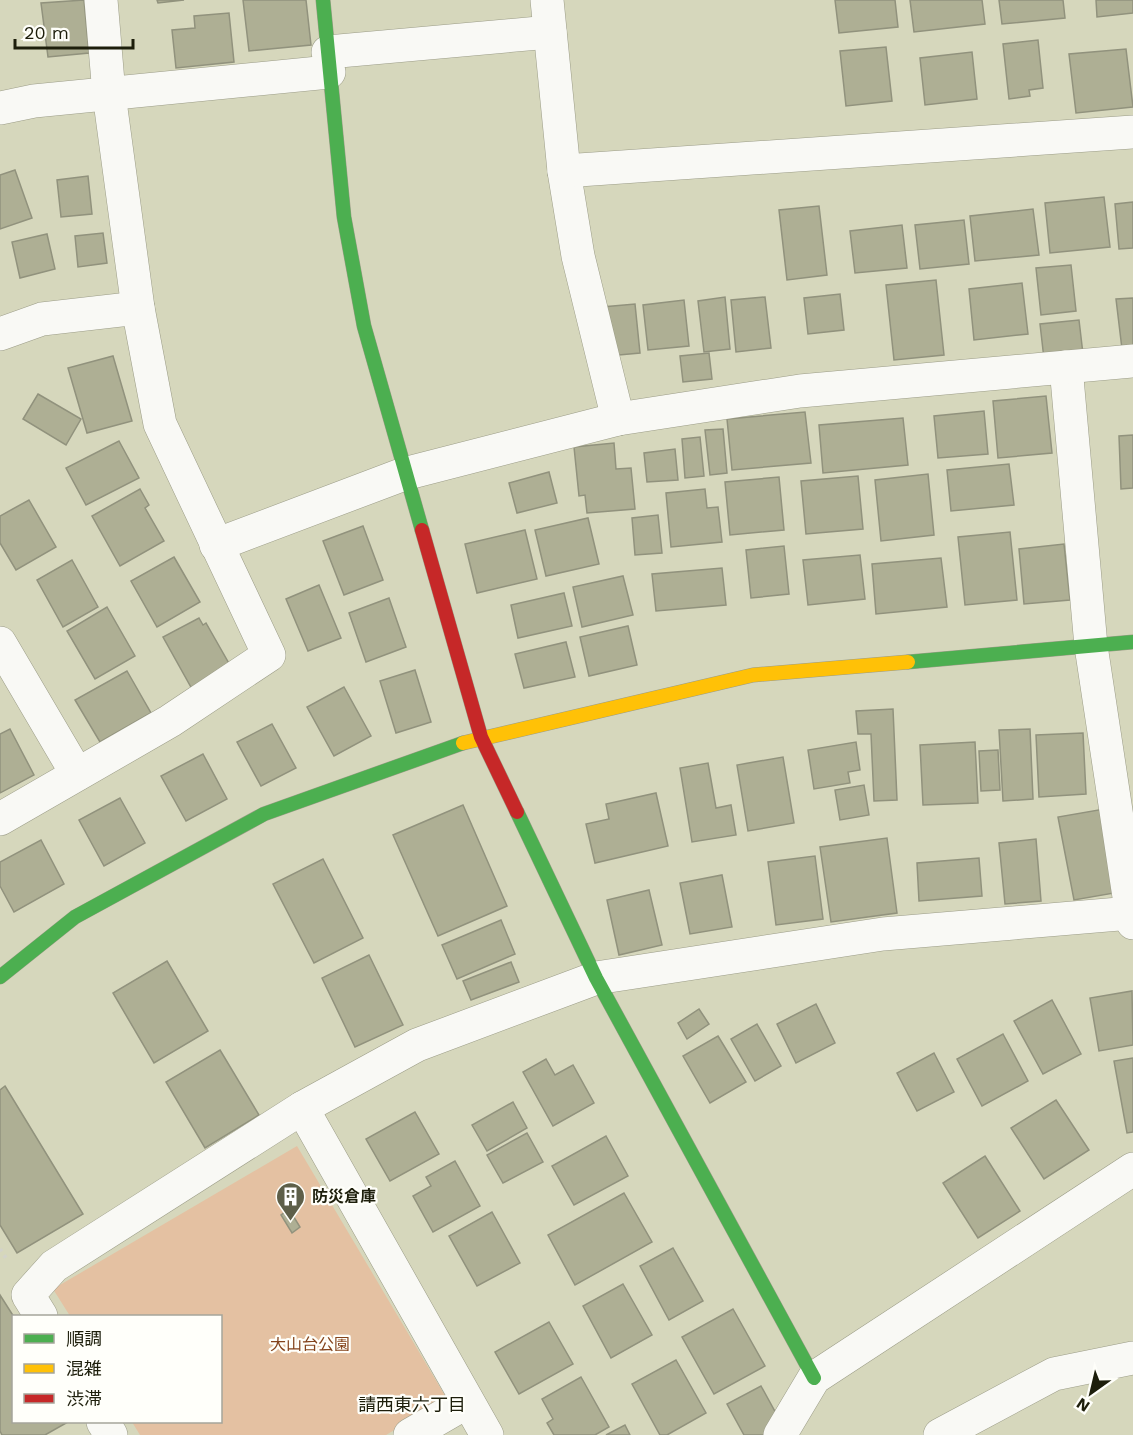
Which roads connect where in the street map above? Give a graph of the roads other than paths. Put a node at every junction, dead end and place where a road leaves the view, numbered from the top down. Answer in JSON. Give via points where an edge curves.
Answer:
{"nodes":[{"id":1,"x":101,"y":0,"type":"edge"},
{"id":2,"x":323,"y":0,"type":"edge"},
{"id":3,"x":547,"y":0,"type":"edge"},
{"id":4,"x":550,"y":32,"type":"junction"},
{"id":5,"x":328,"y":62,"type":"junction"},
{"id":6,"x":109,"y":94,"type":"junction"},
{"id":7,"x":0,"y":108,"type":"edge"},
{"id":8,"x":1133,"y":132,"type":"edge"},
{"id":9,"x":564,"y":171,"type":"junction"},
{"id":10,"x":138,"y":308,"type":"junction"},
{"id":11,"x":0,"y":334,"type":"edge"},
{"id":12,"x":1133,"y":361,"type":"edge"},
{"id":13,"x":1066,"y":367,"type":"junction"},
{"id":14,"x":618,"y":419,"type":"junction"},
{"id":15,"x":404,"y":474,"type":"junction"},
{"id":16,"x":216,"y":545,"type":"junction"},
{"id":17,"x":1133,"y":642,"type":"edge"},
{"id":18,"x":0,"y":643,"type":"edge"},
{"id":19,"x":1091,"y":646,"type":"junction"},
{"id":20,"x":481,"y":737,"type":"junction"},
{"id":21,"x":77,"y":774,"type":"junction"},
{"id":22,"x":0,"y":819,"type":"edge"},
{"id":23,"x":1132,"y":918,"type":"edge"},
{"id":24,"x":0,"y":977,"type":"edge"},
{"id":25,"x":596,"y":978,"type":"junction"},
{"id":26,"x":302,"y":1108,"type":"junction"},
{"id":27,"x":1133,"y":1169,"type":"edge"},
{"id":28,"x":40,"y":1315,"type":"edge"},
{"id":29,"x":1133,"y":1358,"type":"edge"},
{"id":30,"x":814,"y":1378,"type":"junction"},
{"id":31,"x":467,"y":1402,"type":"junction"},
{"id":32,"x":410,"y":1435,"type":"edge"},
{"id":33,"x":487,"y":1435,"type":"edge"},
{"id":34,"x":780,"y":1435,"type":"edge"},
{"id":35,"x":940,"y":1435,"type":"edge"}],
"edges":[{"from":1,"to":6,"type":"street"},
{"from":2,"to":5,"type":"street"},
{"from":3,"to":4,"type":"street"},
{"from":4,"to":5,"type":"street"},
{"from":4,"to":9,"type":"street"},
{"from":5,"to":6,"type":"street"},
{"from":5,"to":15,"type":"street","via":[[344,218],[364,326]]},
{"from":6,"to":7,"type":"street"},
{"from":6,"to":10,"type":"street"},
{"from":8,"to":9,"type":"street"},
{"from":9,"to":14,"type":"street","via":[[578,256]]},
{"from":10,"to":11,"type":"street","via":[[42,319]]},
{"from":10,"to":16,"type":"street","via":[[160,424]]},
{"from":12,"to":13,"type":"street"},
{"from":13,"to":14,"type":"street","via":[[800,392]]},
{"from":13,"to":19,"type":"street"},
{"from":14,"to":15,"type":"street"},
{"from":15,"to":16,"type":"street"},
{"from":15,"to":20,"type":"street"},
{"from":16,"to":21,"type":"street","via":[[269,655],[170,721]]},
{"from":17,"to":19,"type":"street"},
{"from":18,"to":21,"type":"street"},
{"from":19,"to":20,"type":"street","via":[[753,675]]},
{"from":19,"to":23,"type":"street"},
{"from":20,"to":24,"type":"street","via":[[264,814],[75,917]]},
{"from":20,"to":25,"type":"street"},
{"from":21,"to":22,"type":"street"},
{"from":23,"to":25,"type":"street","via":[[883,934]]},
{"from":25,"to":26,"type":"street","via":[[417,1045]]},
{"from":25,"to":30,"type":"street"},
{"from":26,"to":28,"type":"street","via":[[54,1266],[28,1295]]},
{"from":26,"to":31,"type":"street"},
{"from":27,"to":30,"type":"street"},
{"from":29,"to":35,"type":"street","via":[[1054,1374]]},
{"from":30,"to":34,"type":"street"},
{"from":31,"to":32,"type":"street"},
{"from":31,"to":33,"type":"street"}]}
